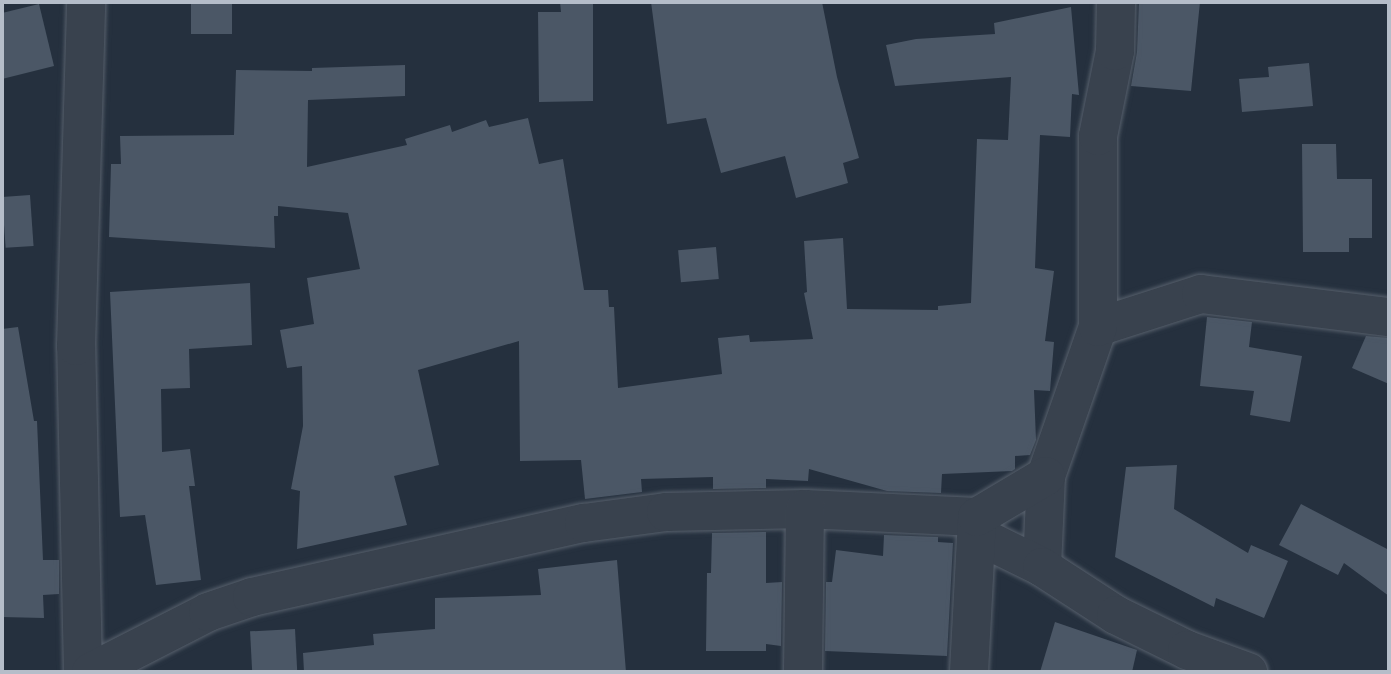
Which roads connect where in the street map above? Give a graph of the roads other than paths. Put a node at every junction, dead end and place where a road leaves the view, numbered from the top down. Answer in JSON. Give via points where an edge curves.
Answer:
{"nodes":[{"id":1,"x":86,"y":2,"type":"edge"},
{"id":2,"x":1116,"y":2,"type":"edge"},
{"id":3,"x":1389,"y":317,"type":"edge"},
{"id":4,"x":1098,"y":327,"type":"junction"},
{"id":5,"x":1046,"y":476,"type":"junction"},
{"id":6,"x":805,"y":509,"type":"junction"},
{"id":7,"x":976,"y":517,"type":"junction"},
{"id":8,"x":1042,"y":567,"type":"junction"},
{"id":9,"x":83,"y":672,"type":"edge"},
{"id":10,"x":91,"y":672,"type":"edge"},
{"id":11,"x":803,"y":672,"type":"edge"},
{"id":12,"x":969,"y":672,"type":"edge"},
{"id":13,"x":1248,"y":672,"type":"edge"}],
"edges":[{"from":1,"to":9,"type":"street","via":[[76,346]]},
{"from":2,"to":4,"type":"street","via":[[1115,51],[1098,136]]},
{"from":3,"to":4,"type":"street","via":[[1201,294]]},
{"from":4,"to":5,"type":"street"},
{"from":5,"to":7,"type":"street"},
{"from":5,"to":8,"type":"street"},
{"from":6,"to":7,"type":"street"},
{"from":6,"to":10,"type":"street","via":[[666,512],[584,523],[252,597],[208,612]]},
{"from":6,"to":11,"type":"street"},
{"from":7,"to":8,"type":"street","via":[[977,535]]},
{"from":7,"to":12,"type":"street"},
{"from":8,"to":13,"type":"street","via":[[1116,615],[1187,650]]}]}
